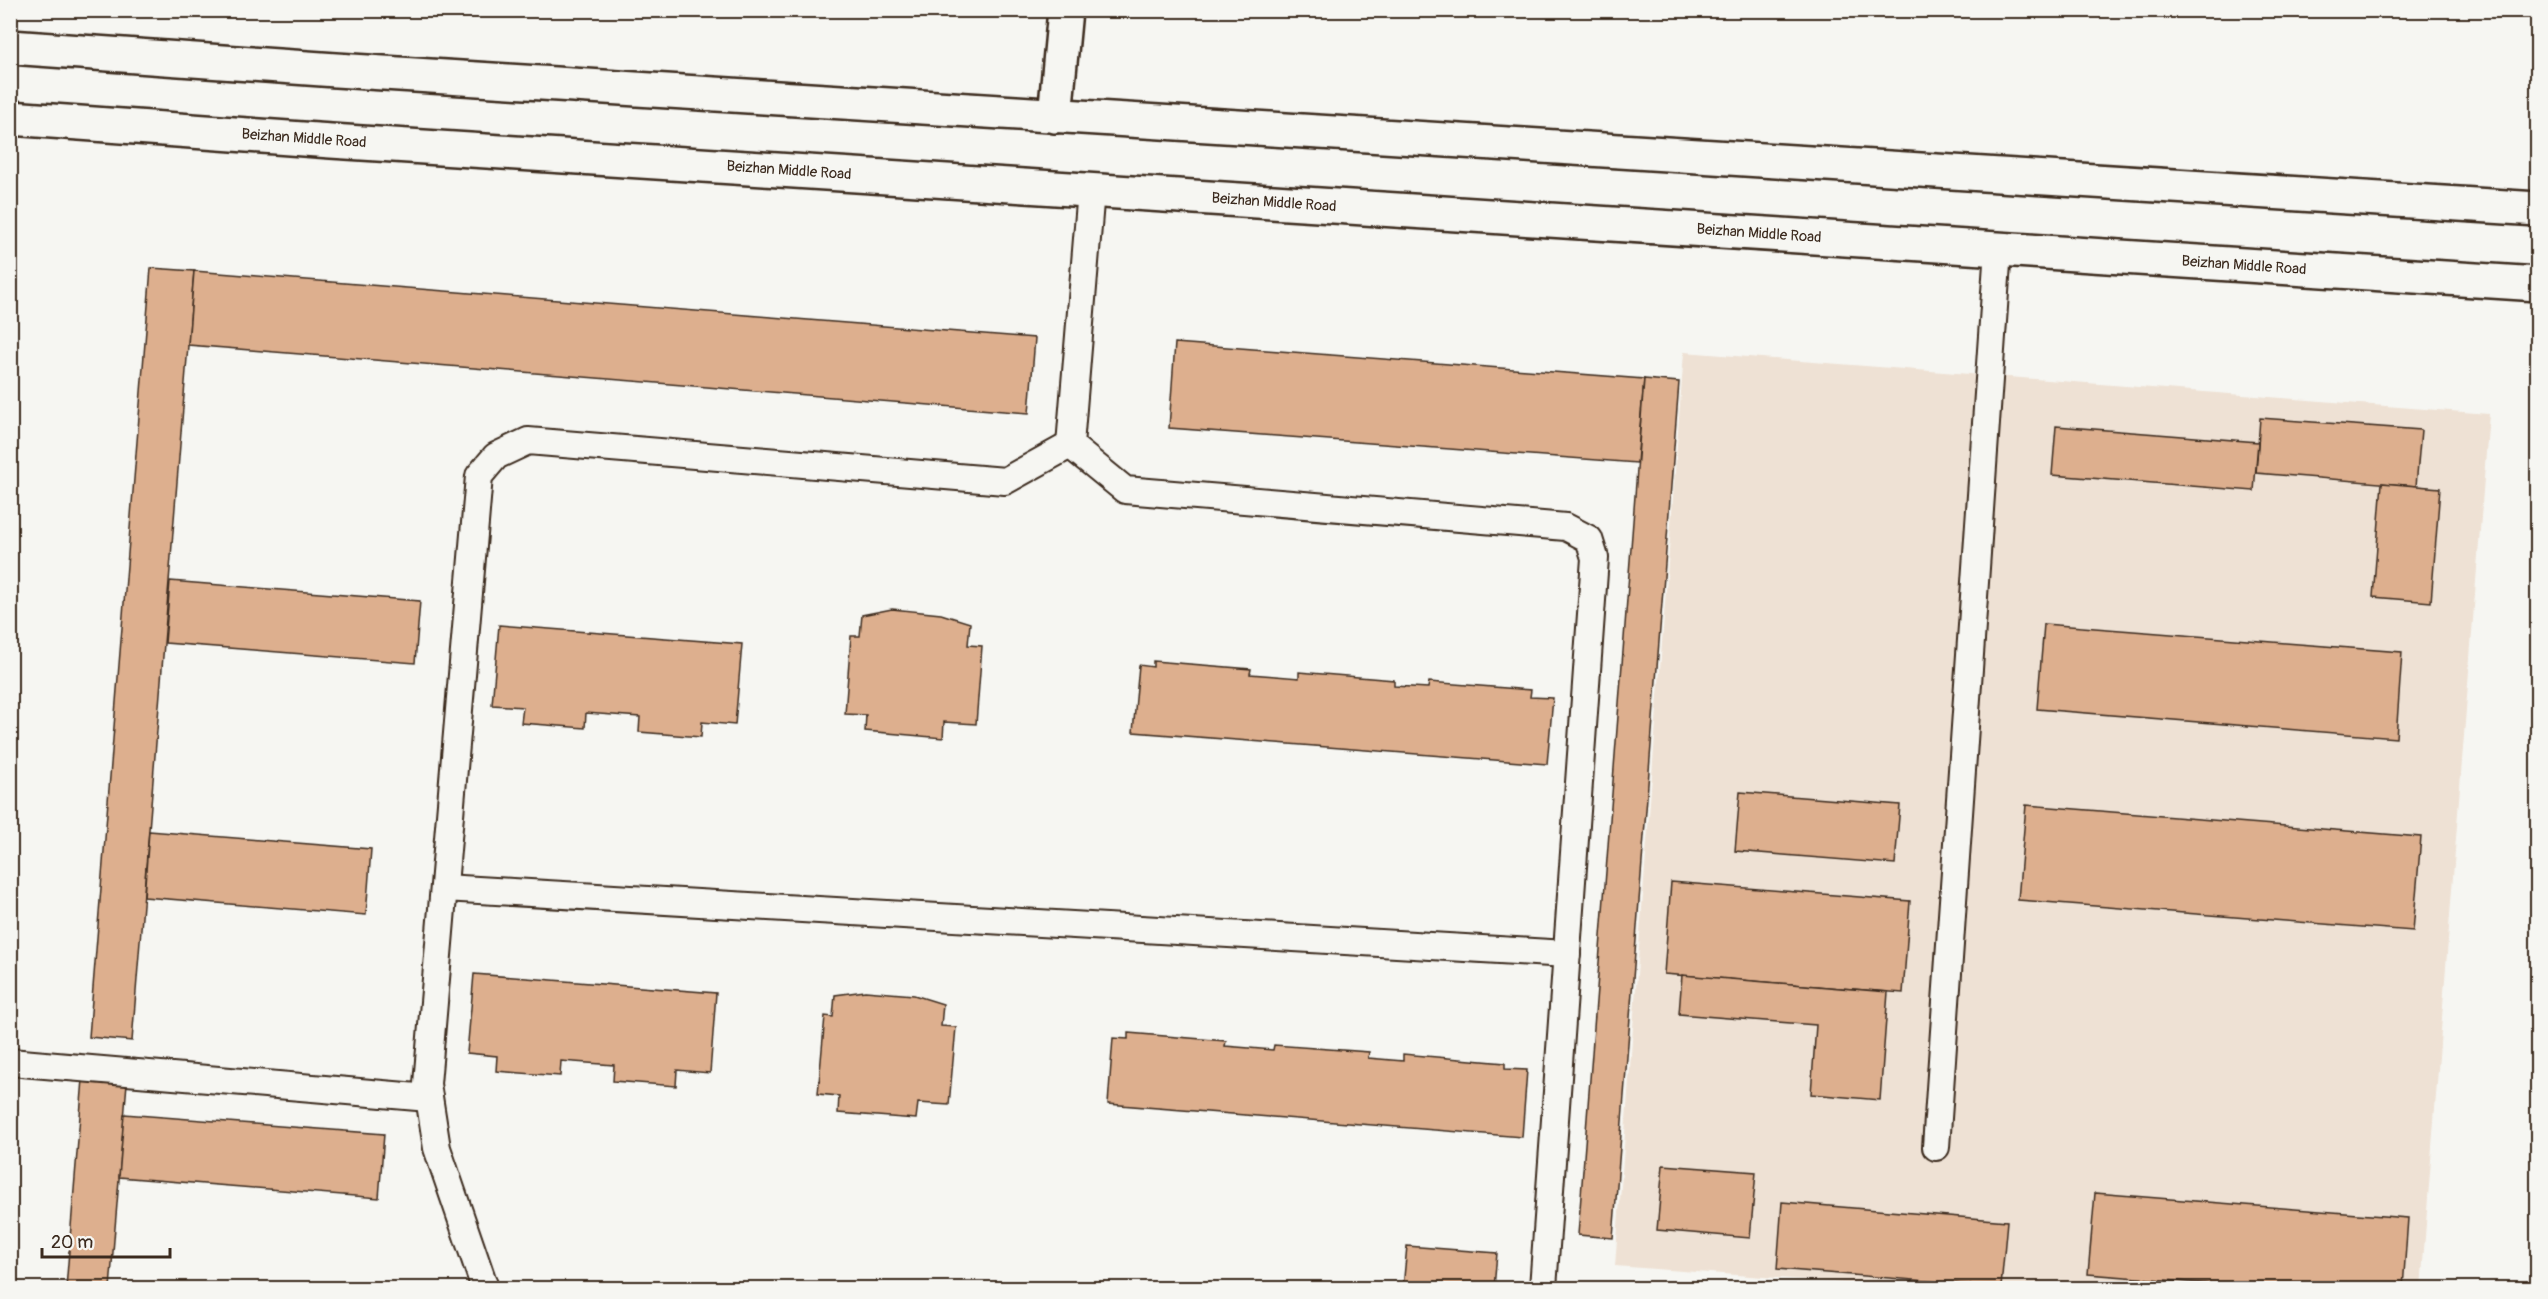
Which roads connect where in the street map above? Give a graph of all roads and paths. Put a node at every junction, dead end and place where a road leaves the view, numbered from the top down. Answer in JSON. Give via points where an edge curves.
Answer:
{"nodes":[{"id":1,"x":1065,"y":10,"type":"edge"},
{"id":2,"x":10,"y":47,"type":"edge"},
{"id":3,"x":1055,"y":116,"type":"junction"},
{"id":4,"x":10,"y":118,"type":"edge"},
{"id":5,"x":1091,"y":190,"type":"junction"},
{"id":6,"x":2538,"y":209,"type":"edge"},
{"id":7,"x":1998,"y":249,"type":"junction"},
{"id":8,"x":2538,"y":284,"type":"edge"},
{"id":9,"x":1070,"y":445,"type":"junction"},
{"id":10,"x":444,"y":888,"type":"junction"},
{"id":11,"x":1567,"y":954,"type":"junction"},
{"id":12,"x":10,"y":1062,"type":"edge"},
{"id":13,"x":429,"y":1098,"type":"junction"},
{"id":14,"x":1936,"y":1147,"type":"dead end"},
{"id":15,"x":486,"y":1288,"type":"edge"},
{"id":16,"x":1543,"y":1288,"type":"edge"}],
"edges":[{"from":1,"to":3,"type":"main road"},
{"from":2,"to":3,"type":"main road"},
{"from":3,"to":6,"type":"main road"},
{"from":4,"to":5,"type":"main road","name":"Beizhan Middle Road"},
{"from":5,"to":7,"type":"main road","name":"Beizhan Middle Road"},
{"from":5,"to":9,"type":"lane"},
{"from":7,"to":8,"type":"main road","name":"Beizhan Middle Road"},
{"from":7,"to":14,"type":"lane"},
{"from":9,"to":10,"type":"lane","via":[[1005,481],[528,441],[496,456],[479,476]]},
{"from":9,"to":11,"type":"lane","via":[[1125,490],[1566,527],[1589,539],[1595,558]]},
{"from":10,"to":11,"type":"lane"},
{"from":10,"to":13,"type":"lane","via":[[427,1083]]},
{"from":11,"to":16,"type":"lane"},
{"from":12,"to":13,"type":"lane"},
{"from":13,"to":15,"type":"lane","via":[[437,1148]]}]}
